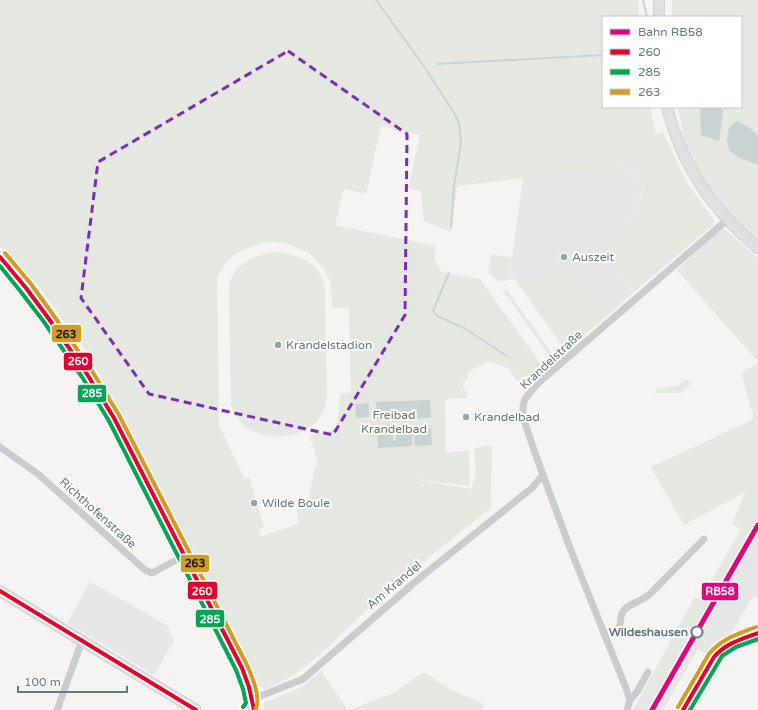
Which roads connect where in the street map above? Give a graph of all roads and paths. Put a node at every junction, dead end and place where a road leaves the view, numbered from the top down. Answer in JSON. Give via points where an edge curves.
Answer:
{"nodes":[{"id":1,"x":659,"y":0,"type":"edge"},
{"id":2,"x":660,"y":16,"type":"edge"},
{"id":3,"x":667,"y":108,"type":"edge"},
{"id":4,"x":727,"y":220,"type":"junction"},
{"id":5,"x":758,"y":248,"type":"edge"},
{"id":6,"x":0,"y":259,"type":"edge"},
{"id":7,"x":0,"y":447,"type":"edge"},
{"id":8,"x":544,"y":475,"type":"junction"},
{"id":9,"x":704,"y":540,"type":"dead end"},
{"id":10,"x":184,"y":556,"type":"junction"},
{"id":11,"x":0,"y":591,"type":"edge"},
{"id":12,"x":758,"y":633,"type":"edge"},
{"id":13,"x":604,"y":634,"type":"junction"},
{"id":14,"x":82,"y":641,"type":"junction"},
{"id":15,"x":648,"y":672,"type":"dead end"},
{"id":16,"x":630,"y":700,"type":"junction"},
{"id":17,"x":251,"y":706,"type":"edge"},
{"id":18,"x":57,"y":710,"type":"edge"},
{"id":19,"x":196,"y":710,"type":"edge"},
{"id":20,"x":627,"y":710,"type":"edge"},
{"id":21,"x":683,"y":710,"type":"edge"}],
"edges":[{"from":1,"to":2,"type":"street"},
{"from":3,"to":4,"type":"street","via":[[685,159],[707,195]]},
{"from":4,"to":5,"type":"street"},
{"from":4,"to":8,"type":"street","name":"Krandelstraße","via":[[537,384],[525,399],[523,417]]},
{"from":6,"to":10,"type":"street","via":[[26,288],[87,374],[114,418]]},
{"from":7,"to":10,"type":"street","name":"Richthofenstraße","via":[[38,474],[145,570],[152,573]]},
{"from":8,"to":13,"type":"street","name":"Krandelstraße"},
{"from":8,"to":17,"type":"street","name":"Am Krandel","via":[[532,488],[421,577],[303,679]]},
{"from":9,"to":13,"type":"street","via":[[650,594],[624,610],[618,628]]},
{"from":10,"to":17,"type":"street","via":[[242,668],[249,687]]},
{"from":11,"to":14,"type":"street"},
{"from":12,"to":21,"type":"street","via":[[719,650]]},
{"from":13,"to":16,"type":"street","name":"Krandelstraße"},
{"from":14,"to":18,"type":"street"},
{"from":14,"to":19,"type":"street"},
{"from":15,"to":16,"type":"street"},
{"from":16,"to":20,"type":"street"}]}
